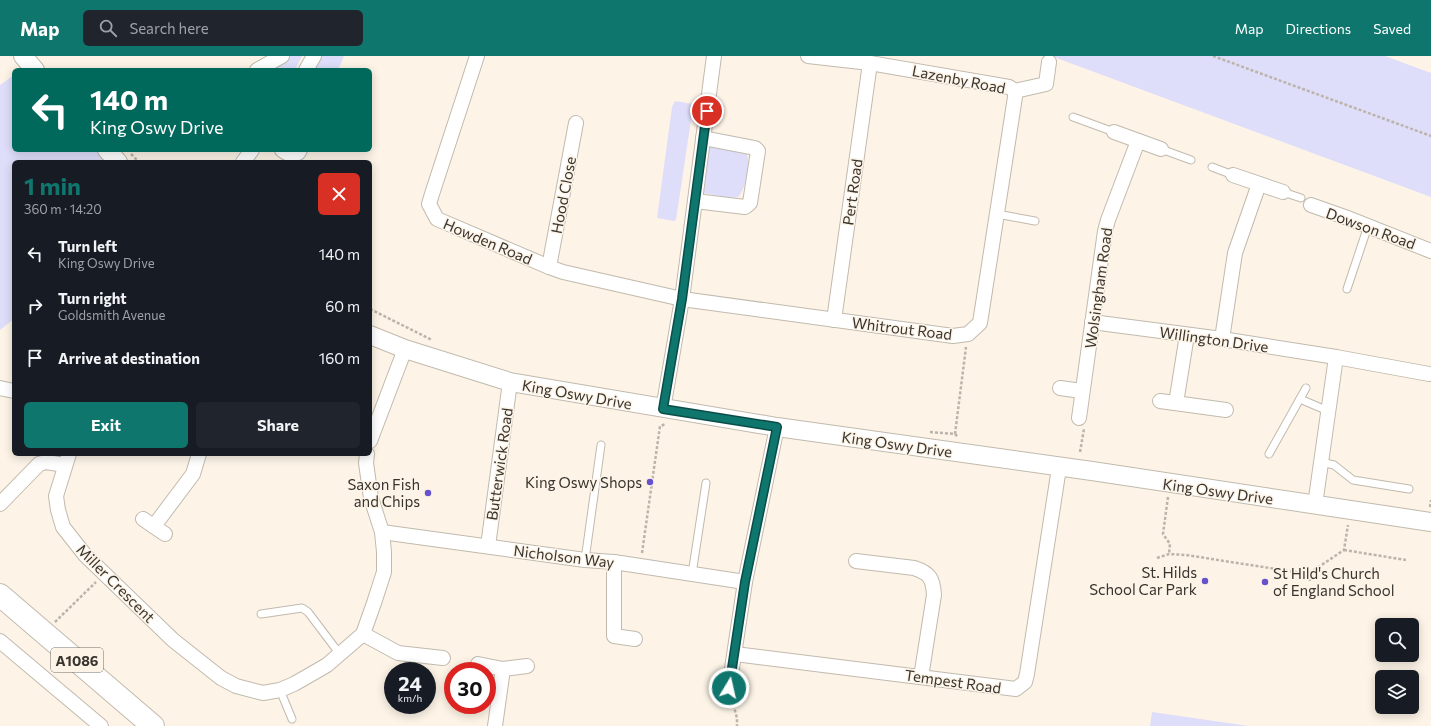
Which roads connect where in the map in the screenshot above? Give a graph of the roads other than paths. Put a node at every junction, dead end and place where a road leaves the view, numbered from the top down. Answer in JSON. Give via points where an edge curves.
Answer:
{"nodes":[{"id":1,"x":282,"y":56,"type":"edge"},
{"id":2,"x":314,"y":56,"type":"edge"},
{"id":3,"x":477,"y":56,"type":"edge"},
{"id":4,"x":714,"y":56,"type":"edge"},
{"id":5,"x":808,"y":56,"type":"edge"},
{"id":6,"x":1049,"y":62,"type":"dead end"},
{"id":7,"x":870,"y":63,"type":"junction"},
{"id":8,"x":261,"y":68,"type":"edge"},
{"id":9,"x":307,"y":68,"type":"edge"},
{"id":10,"x":1015,"y":91,"type":"junction"},
{"id":11,"x":1073,"y":118,"type":"dead end"},
{"id":12,"x":576,"y":123,"type":"dead end"},
{"id":13,"x":1114,"y":132,"type":"joint"},
{"id":14,"x":704,"y":138,"type":"junction"},
{"id":15,"x":1138,"y":141,"type":"junction"},
{"id":16,"x":1161,"y":149,"type":"joint"},
{"id":17,"x":109,"y":152,"type":"edge"},
{"id":18,"x":285,"y":152,"type":"edge"},
{"id":19,"x":299,"y":152,"type":"edge"},
{"id":20,"x":116,"y":160,"type":"edge"},
{"id":21,"x":1191,"y":160,"type":"dead end"},
{"id":22,"x":1212,"y":168,"type":"dead end"},
{"id":23,"x":1233,"y":175,"type":"joint"},
{"id":24,"x":1259,"y":184,"type":"junction"},
{"id":25,"x":1283,"y":192,"type":"joint"},
{"id":26,"x":695,"y":201,"type":"junction"},
{"id":27,"x":1306,"y":202,"type":"joint"},
{"id":28,"x":997,"y":214,"type":"junction"},
{"id":29,"x":1035,"y":221,"type":"dead end"},
{"id":30,"x":1368,"y":226,"type":"junction"},
{"id":31,"x":1431,"y":251,"type":"edge"},
{"id":32,"x":549,"y":267,"type":"junction"},
{"id":33,"x":1347,"y":289,"type":"dead end"},
{"id":34,"x":682,"y":299,"type":"junction"},
{"id":35,"x":834,"y":320,"type":"junction"},
{"id":36,"x":1092,"y":322,"type":"junction"},
{"id":37,"x":372,"y":335,"type":"edge"},
{"id":38,"x":1187,"y":335,"type":"junction"},
{"id":39,"x":1222,"y":339,"type":"junction"},
{"id":40,"x":405,"y":349,"type":"junction"},
{"id":41,"x":1336,"y":357,"type":"junction"},
{"id":42,"x":1429,"y":374,"type":"dead end"},
{"id":43,"x":510,"y":382,"type":"junction"},
{"id":44,"x":0,"y":388,"type":"edge"},
{"id":45,"x":1060,"y":388,"type":"dead end"},
{"id":46,"x":1306,"y":388,"type":"dead end"},
{"id":47,"x":12,"y":391,"type":"edge"},
{"id":48,"x":1082,"y":391,"type":"junction"},
{"id":49,"x":1300,"y":399,"type":"junction"},
{"id":50,"x":1160,"y":401,"type":"dead end"},
{"id":51,"x":1176,"y":403,"type":"junction"},
{"id":52,"x":1226,"y":410,"type":"dead end"},
{"id":53,"x":1328,"y":411,"type":"junction"},
{"id":54,"x":665,"y":416,"type":"junction"},
{"id":55,"x":1082,"y":420,"type":"road end"},
{"id":56,"x":777,"y":427,"type":"junction"},
{"id":57,"x":372,"y":436,"type":"edge"},
{"id":58,"x":601,"y":445,"type":"dead end"},
{"id":59,"x":1269,"y":454,"type":"dead end"},
{"id":60,"x":198,"y":456,"type":"edge"},
{"id":61,"x":367,"y":456,"type":"edge"},
{"id":62,"x":67,"y":460,"type":"edge"},
{"id":63,"x":1321,"y":462,"type":"junction"},
{"id":64,"x":1059,"y":468,"type":"junction"},
{"id":65,"x":706,"y":483,"type":"dead end"},
{"id":66,"x":1409,"y":489,"type":"dead end"},
{"id":67,"x":0,"y":504,"type":"edge"},
{"id":68,"x":1315,"y":505,"type":"junction"},
{"id":69,"x":1431,"y":514,"type":"edge"},
{"id":70,"x":154,"y":527,"type":"dead end"},
{"id":71,"x":382,"y":532,"type":"junction"},
{"id":72,"x":488,"y":546,"type":"junction"},
{"id":73,"x":585,"y":560,"type":"junction"},
{"id":74,"x":856,"y":561,"type":"dead end"},
{"id":75,"x":614,"y":562,"type":"junction"},
{"id":76,"x":692,"y":574,"type":"junction"},
{"id":77,"x":745,"y":582,"type":"junction"},
{"id":78,"x":0,"y":594,"type":"edge"},
{"id":79,"x":261,"y":614,"type":"dead end"},
{"id":80,"x":363,"y":634,"type":"junction"},
{"id":81,"x":635,"y":639,"type":"dead end"},
{"id":82,"x":0,"y":640,"type":"edge"},
{"id":83,"x":339,"y":653,"type":"junction"},
{"id":84,"x":735,"y":654,"type":"junction"},
{"id":85,"x":443,"y":658,"type":"dead end"},
{"id":86,"x":527,"y":666,"type":"dead end"},
{"id":87,"x":496,"y":668,"type":"edge"},
{"id":88,"x":503,"y":669,"type":"junction"},
{"id":89,"x":921,"y":677,"type":"junction"},
{"id":90,"x":729,"y":688,"type":"road end"},
{"id":91,"x":280,"y":690,"type":"junction"},
{"id":92,"x":292,"y":719,"type":"dead end"},
{"id":93,"x":101,"y":726,"type":"edge"},
{"id":94,"x":153,"y":726,"type":"edge"},
{"id":95,"x":495,"y":726,"type":"edge"}],
"edges":[{"from":1,"to":8,"type":"street"},
{"from":2,"to":9,"type":"street"},
{"from":3,"to":32,"type":"street","name":"Howden Road","via":[[429,204],[437,219],[443,223]]},
{"from":4,"to":14,"type":"street"},
{"from":5,"to":7,"type":"street","name":"Lazenby Road"},
{"from":6,"to":10,"type":"street","via":[[1046,84]]},
{"from":7,"to":10,"type":"street","name":"Lazenby Road","via":[[1009,87]]},
{"from":7,"to":35,"type":"street","name":"Pert Road"},
{"from":10,"to":28,"type":"street","name":"Whitrout Road"},
{"from":11,"to":13,"type":"lane"},
{"from":12,"to":32,"type":"street","name":"Hood Close"},
{"from":13,"to":15,"type":"street"},
{"from":14,"to":26,"type":"street"},
{"from":14,"to":26,"type":"street","via":[[755,148],[758,151],[750,203],[745,207]]},
{"from":15,"to":16,"type":"street"},
{"from":15,"to":36,"type":"street","name":"Wolsingham Road","via":[[1105,231]]},
{"from":16,"to":21,"type":"lane"},
{"from":17,"to":20,"type":"street"},
{"from":18,"to":19,"type":"street","via":[[294,155]]},
{"from":22,"to":23,"type":"lane"},
{"from":23,"to":24,"type":"street"},
{"from":24,"to":25,"type":"street"},
{"from":24,"to":39,"type":"street","via":[[1235,253]]},
{"from":25,"to":27,"type":"lane"},
{"from":26,"to":34,"type":"street"},
{"from":27,"to":30,"type":"street","name":"Dowson Road"},
{"from":28,"to":29,"type":"lane"},
{"from":28,"to":35,"type":"street","name":"Whitrout Road","via":[[980,323],[968,334],[953,336]]},
{"from":30,"to":31,"type":"street","name":"Dowson Road"},
{"from":30,"to":33,"type":"lane"},
{"from":32,"to":34,"type":"street","name":"Howden Road"},
{"from":34,"to":35,"type":"street","name":"Whitrout Road"},
{"from":34,"to":54,"type":"street"},
{"from":36,"to":38,"type":"street","name":"Willington Drive"},
{"from":36,"to":48,"type":"street","name":"Wolsingham Road"},
{"from":37,"to":40,"type":"street","name":"King Oswy Drive"},
{"from":38,"to":39,"type":"street","name":"Willington Drive"},
{"from":38,"to":51,"type":"street"},
{"from":39,"to":41,"type":"street","name":"Willington Drive"},
{"from":40,"to":43,"type":"street","name":"King Oswy Drive"},
{"from":40,"to":57,"type":"street"},
{"from":41,"to":42,"type":"street","name":"Willington Drive"},
{"from":41,"to":53,"type":"street"},
{"from":43,"to":54,"type":"street","name":"King Oswy Drive"},
{"from":43,"to":72,"type":"street","name":"Butterwick Road"},
{"from":44,"to":47,"type":"street"},
{"from":45,"to":48,"type":"street"},
{"from":46,"to":49,"type":"lane"},
{"from":48,"to":55,"type":"street","name":"Wolsingham Road"},
{"from":49,"to":53,"type":"lane"},
{"from":49,"to":59,"type":"lane"},
{"from":50,"to":51,"type":"street"},
{"from":51,"to":52,"type":"street"},
{"from":53,"to":63,"type":"street"},
{"from":54,"to":56,"type":"street","name":"King Oswy Drive"},
{"from":56,"to":64,"type":"street","name":"King Oswy Drive"},
{"from":56,"to":77,"type":"street"},
{"from":58,"to":73,"type":"lane"},
{"from":60,"to":70,"type":"street","via":[[193,474]]},
{"from":61,"to":71,"type":"street","via":[[371,498]]},
{"from":62,"to":67,"type":"street","name":"Miller Crescent","via":[[39,464]]},
{"from":62,"to":91,"type":"street","name":"Miller Crescent","via":[[56,496],[63,527],[85,555],[173,640],[221,678],[236,686],[263,693]]},
{"from":63,"to":66,"type":"lane","via":[[1334,465],[1353,480]]},
{"from":63,"to":68,"type":"street"},
{"from":64,"to":68,"type":"street","name":"King Oswy Drive"},
{"from":64,"to":89,"type":"street","name":"Tempest Road","via":[[1025,682],[1016,689],[1011,689]]},
{"from":65,"to":76,"type":"lane"},
{"from":68,"to":69,"type":"street","name":"King Oswy Drive"},
{"from":71,"to":72,"type":"street","name":"Nicholson Way"},
{"from":71,"to":80,"type":"street","via":[[384,572]]},
{"from":72,"to":73,"type":"street","name":"Nicholson Way"},
{"from":73,"to":75,"type":"street","name":"Nicholson Way"},
{"from":74,"to":89,"type":"street","via":[[914,568],[923,571],[934,584]]},
{"from":75,"to":76,"type":"street","name":"Nicholson Way"},
{"from":75,"to":81,"type":"street","via":[[614,636]]},
{"from":76,"to":77,"type":"street","name":"Nicholson Way"},
{"from":77,"to":84,"type":"street"},
{"from":78,"to":94,"type":"main road","number":"A1086"},
{"from":79,"to":83,"type":"lane","via":[[302,608],[308,612]]},
{"from":80,"to":83,"type":"street","name":"Miller Crescent"},
{"from":80,"to":85,"type":"street","via":[[398,653]]},
{"from":82,"to":93,"type":"street"},
{"from":83,"to":91,"type":"street","name":"Miller Crescent","via":[[327,665]]},
{"from":84,"to":89,"type":"street","name":"Tempest Road"},
{"from":84,"to":90,"type":"street"},
{"from":86,"to":88,"type":"street"},
{"from":87,"to":88,"type":"street"},
{"from":88,"to":95,"type":"street"},
{"from":91,"to":92,"type":"lane"}]}
